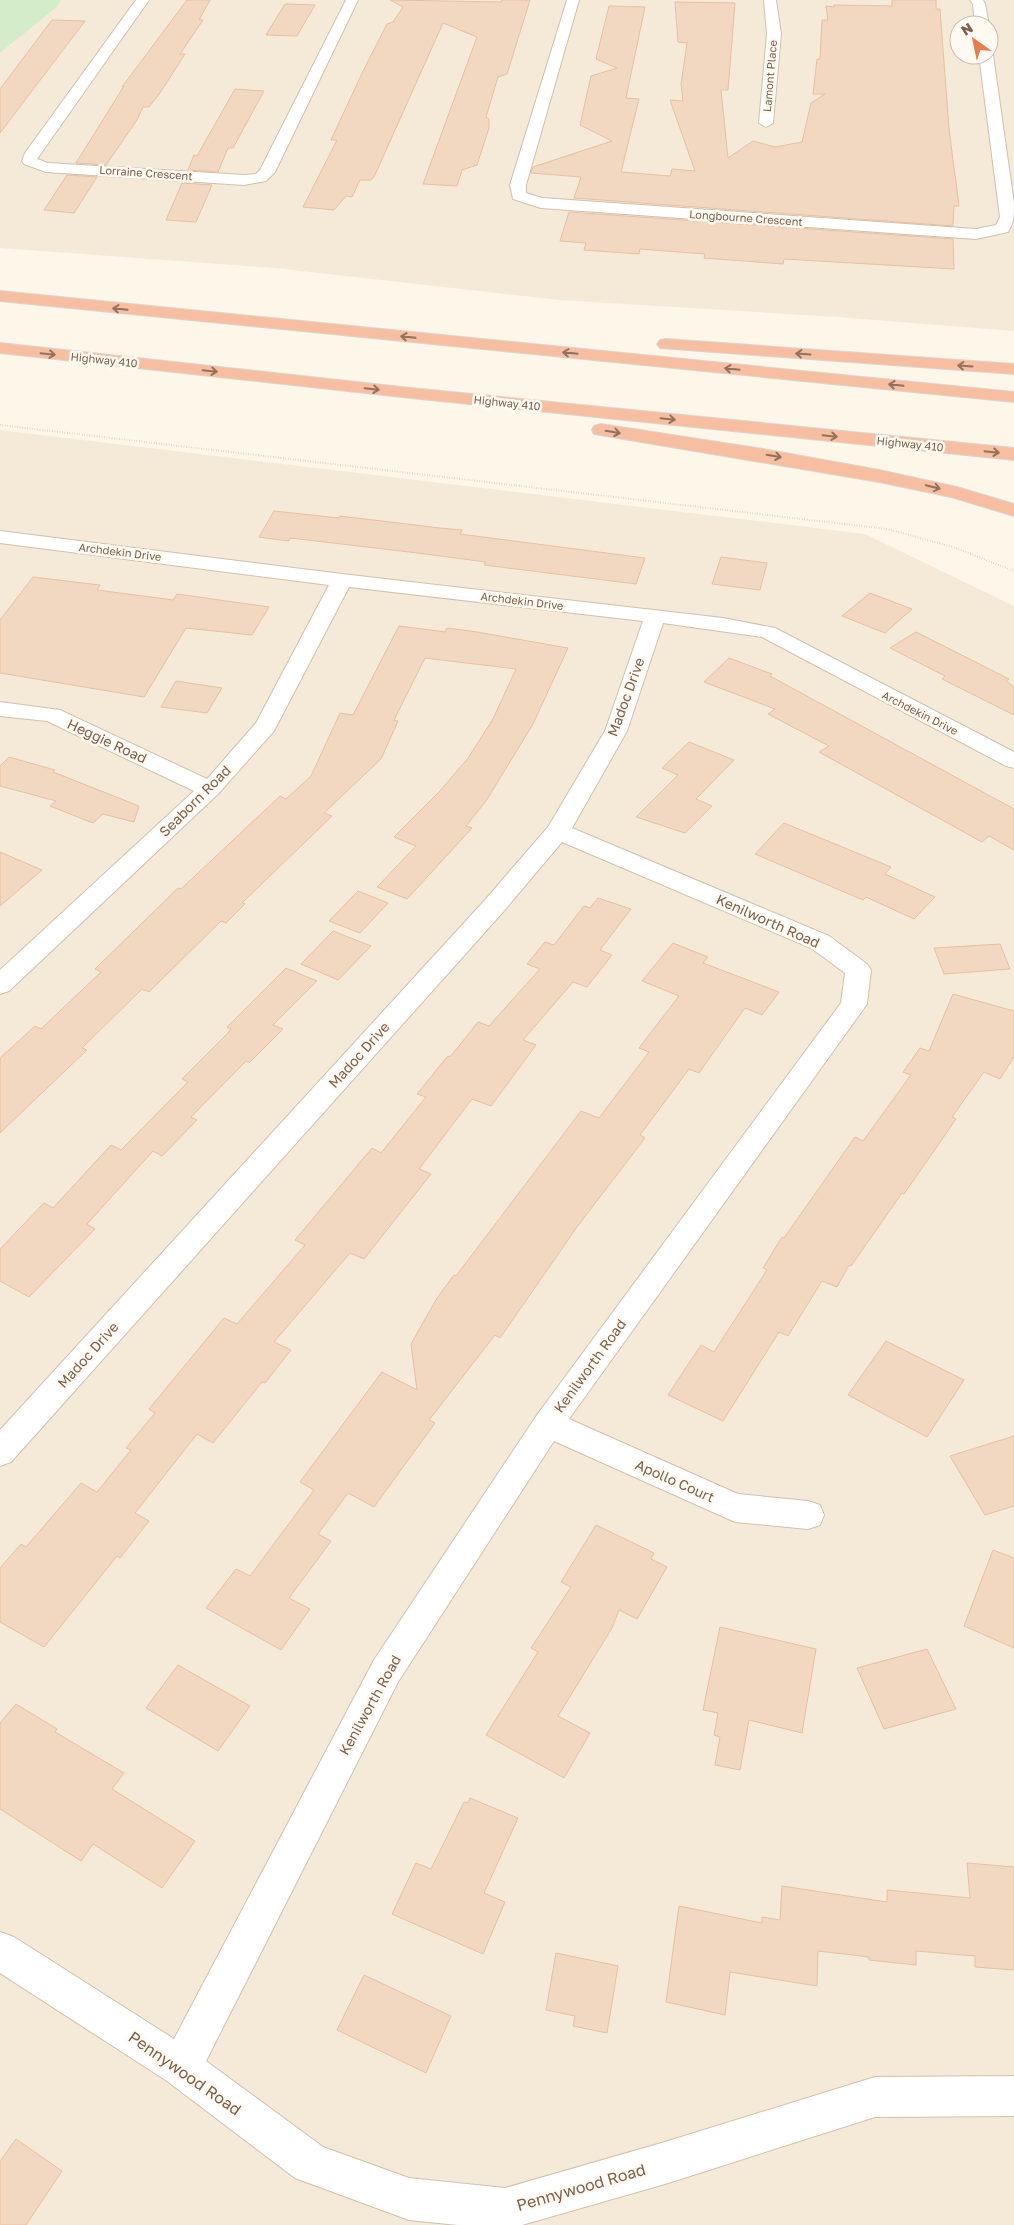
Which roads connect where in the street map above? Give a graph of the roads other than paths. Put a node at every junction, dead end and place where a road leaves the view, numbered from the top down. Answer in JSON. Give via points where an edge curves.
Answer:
{"nodes":[{"id":1,"x":143,"y":0,"type":"edge"},
{"id":2,"x":352,"y":0,"type":"edge"},
{"id":3,"x":573,"y":0,"type":"edge"},
{"id":4,"x":770,"y":0,"type":"edge"},
{"id":5,"x":976,"y":0,"type":"edge"},
{"id":6,"x":981,"y":15,"type":"edge"},
{"id":7,"x":987,"y":65,"type":"edge"},
{"id":8,"x":766,"y":123,"type":"dead end"},
{"id":9,"x":0,"y":296,"type":"edge"},
{"id":10,"x":168,"y":314,"type":"junction"},
{"id":11,"x":601,"y":339,"type":"dead end"},
{"id":12,"x":651,"y":343,"type":"dead end"},
{"id":13,"x":0,"y":348,"type":"edge"},
{"id":14,"x":1014,"y":369,"type":"edge"},
{"id":15,"x":411,"y":393,"type":"junction"},
{"id":16,"x":1014,"y":396,"type":"edge"},
{"id":17,"x":1014,"y":454,"type":"edge"},
{"id":18,"x":1014,"y":510,"type":"edge"},
{"id":19,"x":0,"y":537,"type":"edge"},
{"id":20,"x":342,"y":580,"type":"junction"},
{"id":21,"x":654,"y":617,"type":"junction"},
{"id":22,"x":0,"y":709,"type":"edge"},
{"id":23,"x":1014,"y":761,"type":"edge"},
{"id":24,"x":210,"y":789,"type":"junction"},
{"id":25,"x":558,"y":831,"type":"junction"},
{"id":26,"x":0,"y":985,"type":"edge"},
{"id":27,"x":548,"y":1424,"type":"junction"},
{"id":28,"x":0,"y":1452,"type":"edge"},
{"id":29,"x":808,"y":1515,"type":"dead end"},
{"id":30,"x":0,"y":1951,"type":"edge"},
{"id":31,"x":181,"y":2067,"type":"junction"},
{"id":32,"x":1014,"y":2096,"type":"edge"}],
"edges":[{"from":1,"to":2,"type":"street","name":"Lorraine Crescent","via":[[29,161],[46,167],[244,180],[261,178]]},
{"from":3,"to":7,"type":"street","name":"Longbourne Crescent","via":[[518,185],[518,196],[541,203],[976,234],[1002,229],[1008,217]]},
{"from":4,"to":8,"type":"street","name":"Lamont Place","via":[[774,34]]},
{"from":5,"to":6,"type":"street"},
{"from":10,"to":9,"type":"highway","one_way":true},
{"from":10,"to":11,"type":"highway","via":[[213,309]]},
{"from":16,"to":10,"type":"highway","one_way":true},
{"from":14,"to":12,"type":"highway","one_way":true},
{"from":13,"to":15,"type":"highway","name":"Highway 410","one_way":true},
{"from":15,"to":17,"type":"highway","name":"Highway 410","one_way":true},
{"from":15,"to":18,"type":"highway","one_way":true,"via":[[454,407],[834,467],[926,485]]},
{"from":19,"to":20,"type":"street","name":"Archdekin Drive"},
{"from":20,"to":21,"type":"street","name":"Archdekin Drive"},
{"from":20,"to":24,"type":"street","name":"Seaborn Road","via":[[266,726]]},
{"from":21,"to":23,"type":"street","name":"Archdekin Drive","via":[[768,632]]},
{"from":21,"to":25,"type":"street","name":"Madoc Drive","via":[[616,731]]},
{"from":22,"to":24,"type":"street","name":"Heggie Road","via":[[52,715]]},
{"from":24,"to":26,"type":"street","name":"Seaborn Road"},
{"from":25,"to":27,"type":"street","name":"Kenilworth Road","via":[[820,942],[858,970],[854,1004]]},
{"from":25,"to":28,"type":"street","name":"Madoc Drive"},
{"from":27,"to":29,"type":"street","name":"Apollo Court","via":[[735,1508]]},
{"from":27,"to":31,"type":"street","name":"Kenilworth Road","via":[[386,1671]]},
{"from":30,"to":31,"type":"street","name":"Pennywood Road"},
{"from":31,"to":32,"type":"street","name":"Pennywood Road","via":[[310,2163],[410,2199],[505,2209],[875,2097]]}]}
